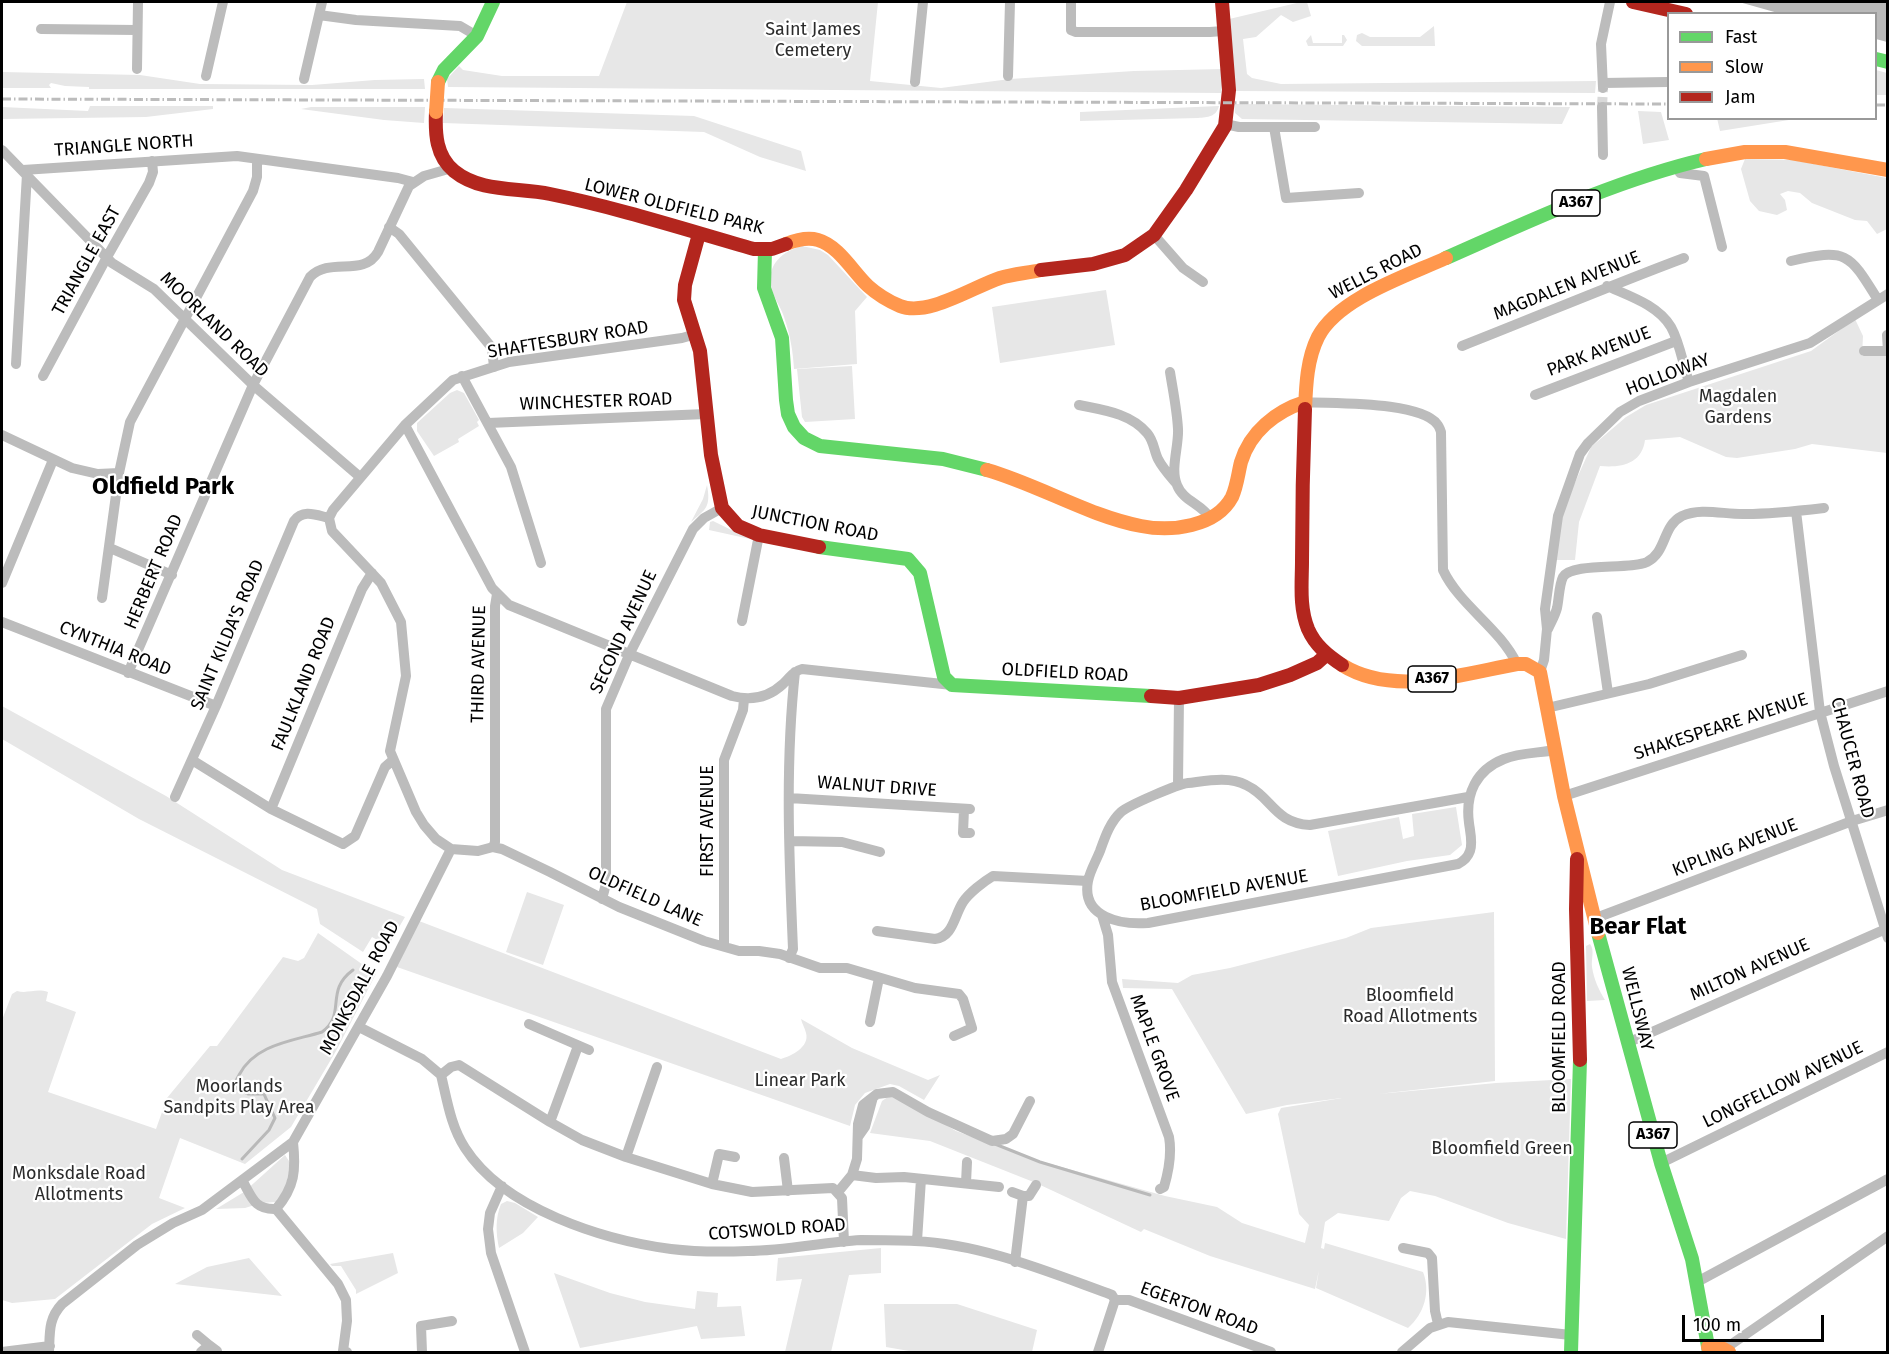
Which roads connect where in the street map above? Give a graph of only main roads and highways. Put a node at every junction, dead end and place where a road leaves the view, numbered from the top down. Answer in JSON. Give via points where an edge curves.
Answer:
{"nodes":[{"id":1,"x":493,"y":2,"type":"edge"},
{"id":2,"x":1222,"y":2,"type":"edge"},
{"id":3,"x":1633,"y":2,"type":"edge"},
{"id":4,"x":1677,"y":12,"type":"edge"},
{"id":5,"x":1886,"y":171,"type":"edge"},
{"id":6,"x":699,"y":234,"type":"junction"},
{"id":7,"x":765,"y":250,"type":"junction"},
{"id":8,"x":1305,"y":402,"type":"junction"},
{"id":9,"x":1326,"y":655,"type":"junction"},
{"id":10,"x":1540,"y":672,"type":"joint"},
{"id":11,"x":952,"y":685,"type":"joint"},
{"id":12,"x":1577,"y":850,"type":"junction"},
{"id":13,"x":1596,"y":918,"type":"junction"},
{"id":14,"x":1578,"y":936,"type":"junction"},
{"id":15,"x":1708,"y":1350,"type":"edge"},
{"id":16,"x":1727,"y":1351,"type":"edge"},
{"id":17,"x":1570,"y":1353,"type":"edge"}],
"edges":[{"from":1,"to":6,"type":"main road","name":"LOWER OLDFIELD PARK","bridge":true,"via":[[477,36],[442,71],[438,82],[435,136],[442,157],[475,183],[606,207]]},
{"from":2,"to":7,"type":"main road","name":"LOWER OLDFIELD PARK","via":[[1229,90],[1225,125],[1186,190],[1154,235],[1139,247],[1111,260],[1001,278],[934,305],[912,309],[883,298],[833,248],[818,240],[800,239]]},
{"from":3,"to":4,"type":"main road"},
{"from":5,"to":8,"type":"main road","name":"WELLS ROAD","number":"A367","via":[[1772,151],[1729,155],[1653,174],[1537,219],[1343,307],[1325,324],[1314,346]]},
{"from":6,"to":7,"type":"main road","name":"LOWER OLDFIELD PARK"},
{"from":6,"to":11,"type":"main road","name":"JUNCTION ROAD","via":[[684,300],[700,351],[715,481],[722,508],[738,526],[759,535],[837,551],[908,559],[920,573],[944,677]]},
{"from":7,"to":8,"type":"main road","via":[[766,298],[782,337],[784,401],[796,429],[810,443],[959,463],[1036,486],[1112,519],[1180,527],[1210,518],[1225,507],[1234,494],[1247,448],[1259,431],[1273,416]]},
{"from":8,"to":9,"type":"main road","name":"WELLS ROAD","number":"A367","via":[[1300,496],[1303,600],[1307,627]]},
{"from":9,"to":10,"type":"main road","name":"WELLS ROAD","number":"A367","via":[[1346,668],[1390,681],[1422,681],[1516,664],[1526,664]]},
{"from":9,"to":11,"type":"main road","name":"OLDFIELD ROAD","via":[[1317,663],[1259,685],[1179,698]]},
{"from":10,"to":12,"type":"main road","name":"WELLSWAY","number":"A367"},
{"from":12,"to":13,"type":"main road","name":"WELLSWAY","number":"A367"},
{"from":12,"to":14,"type":"main road","name":"BLOOMFIELD ROAD"},
{"from":13,"to":14,"type":"main road","name":"BLOOMFIELD ROAD","via":[[1581,928]]},
{"from":13,"to":15,"type":"main road","name":"WELLSWAY","number":"A367","via":[[1627,1043],[1692,1259]]},
{"from":14,"to":17,"type":"main road","name":"BLOOMFIELD ROAD","via":[[1580,1061]]},
{"from":15,"to":16,"type":"main road"}]}
